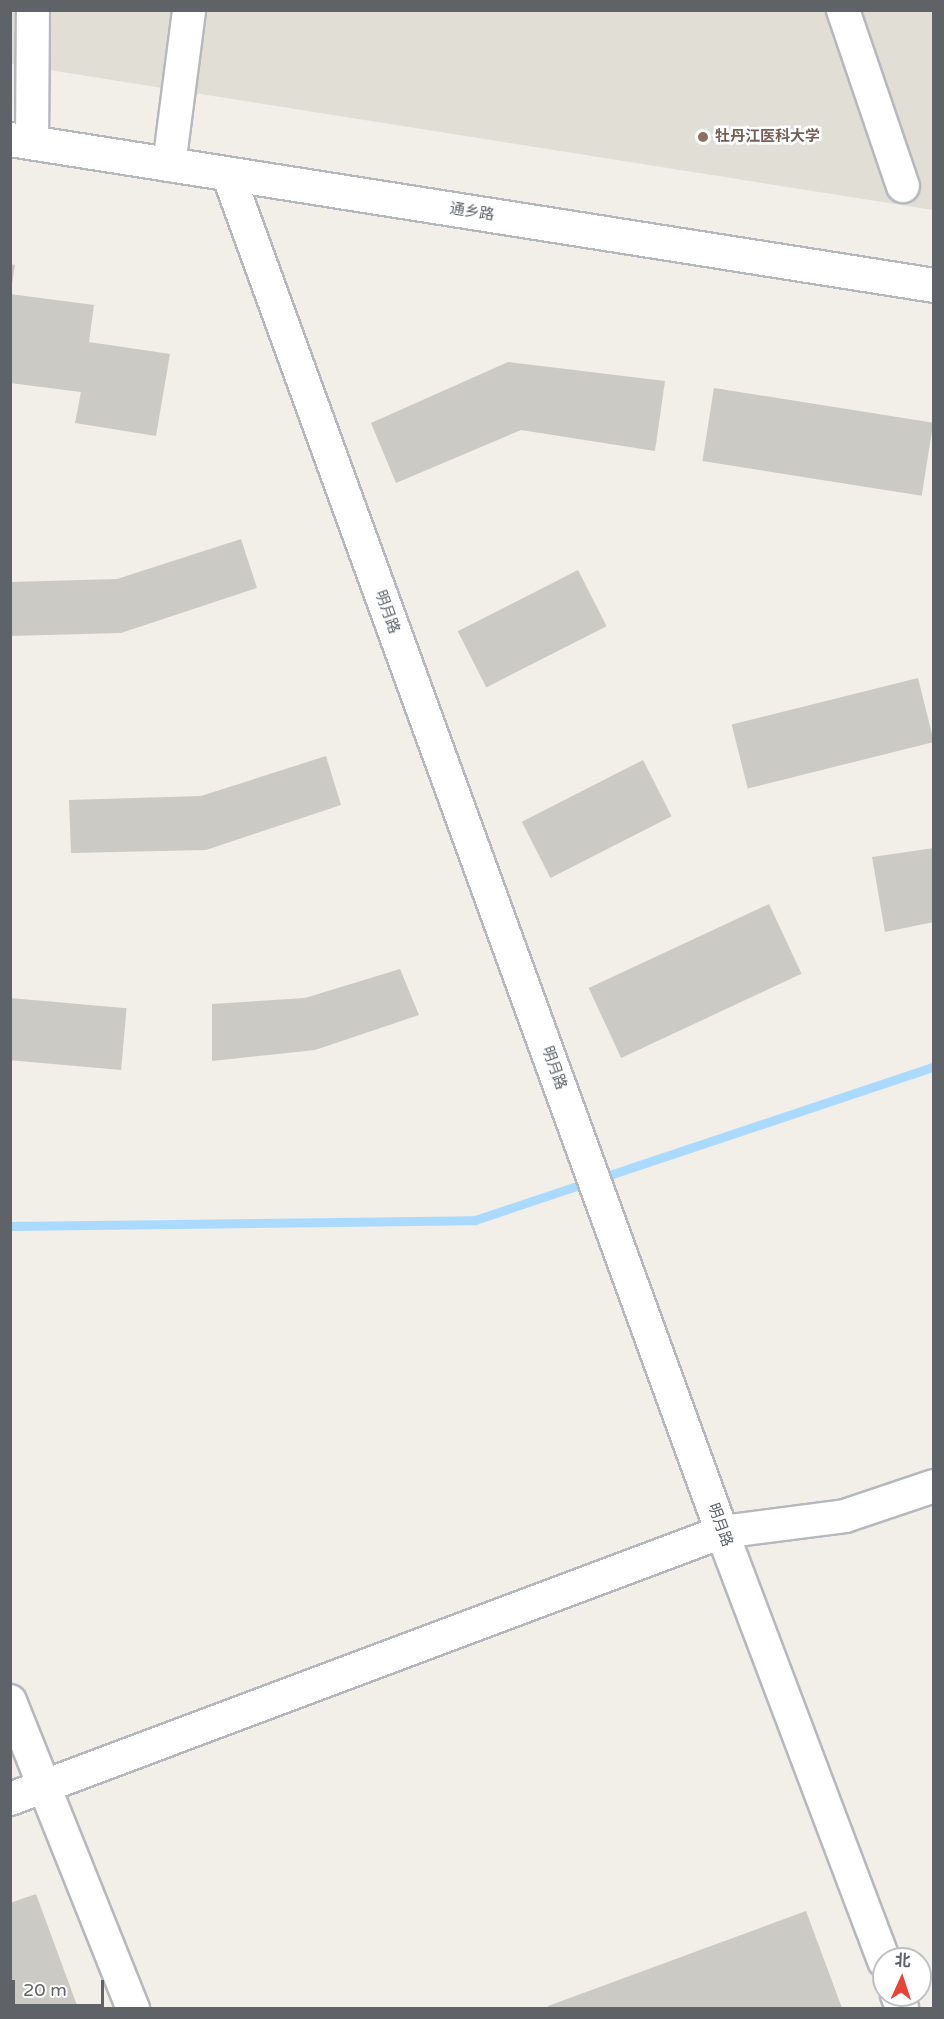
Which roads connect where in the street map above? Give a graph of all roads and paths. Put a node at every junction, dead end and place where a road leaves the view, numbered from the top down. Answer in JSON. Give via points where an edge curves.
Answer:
{"nodes":[{"id":1,"x":33,"y":10,"type":"edge"},
{"id":2,"x":189,"y":10,"type":"edge"},
{"id":3,"x":843,"y":10,"type":"edge"},
{"id":4,"x":21,"y":141,"type":"edge"},
{"id":5,"x":169,"y":165,"type":"junction"},
{"id":6,"x":228,"y":174,"type":"junction"},
{"id":7,"x":903,"y":186,"type":"dead end"},
{"id":8,"x":933,"y":285,"type":"edge"},
{"id":9,"x":933,"y":1486,"type":"edge"},
{"id":10,"x":722,"y":1532,"type":"junction"},
{"id":11,"x":10,"y":1701,"type":"edge"},
{"id":12,"x":45,"y":1786,"type":"junction"},
{"id":13,"x":10,"y":1799,"type":"edge"},
{"id":14,"x":879,"y":1947,"type":"edge"},
{"id":15,"x":133,"y":2008,"type":"edge"}],
"edges":[{"from":1,"to":4,"type":"street"},
{"from":2,"to":5,"type":"street"},
{"from":3,"to":7,"type":"street"},
{"from":4,"to":5,"type":"street","name":"通乡路"},
{"from":5,"to":6,"type":"street","name":"通乡路"},
{"from":6,"to":8,"type":"street","name":"通乡路"},
{"from":6,"to":10,"type":"street","name":"明月路"},
{"from":9,"to":10,"type":"street","via":[[845,1516]]},
{"from":10,"to":12,"type":"street"},
{"from":10,"to":14,"type":"street","name":"明月路"},
{"from":11,"to":12,"type":"street"},
{"from":12,"to":13,"type":"street"},
{"from":12,"to":15,"type":"street"}]}
